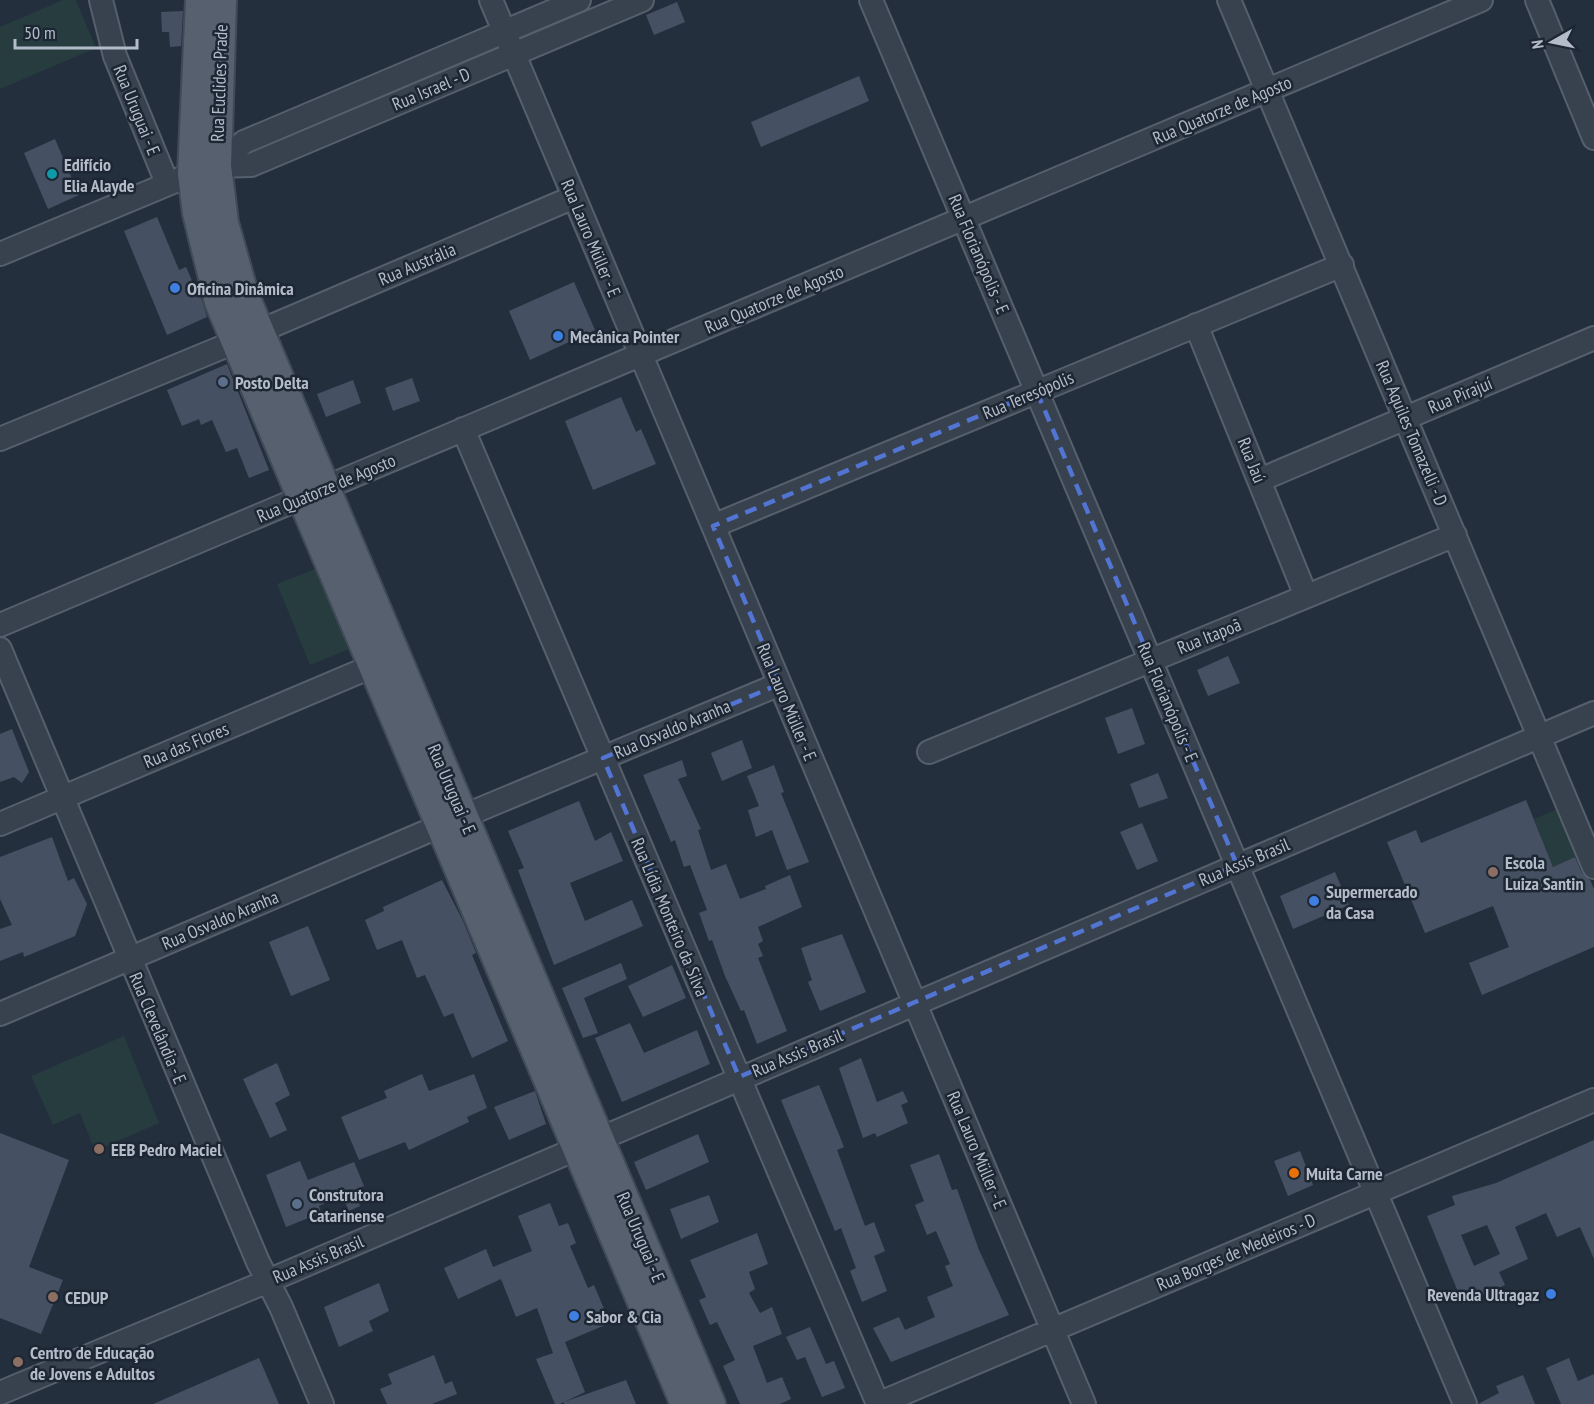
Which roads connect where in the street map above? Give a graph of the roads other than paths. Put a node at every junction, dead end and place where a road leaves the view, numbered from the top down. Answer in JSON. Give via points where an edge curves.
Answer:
{"nodes":[{"id":1,"x":101,"y":0,"type":"edge"},
{"id":2,"x":200,"y":0,"type":"edge"},
{"id":3,"x":222,"y":0,"type":"edge"},
{"id":4,"x":491,"y":0,"type":"edge"},
{"id":5,"x":579,"y":0,"type":"edge"},
{"id":6,"x":642,"y":0,"type":"edge"},
{"id":7,"x":871,"y":0,"type":"edge"},
{"id":8,"x":1229,"y":0,"type":"edge"},
{"id":9,"x":1481,"y":0,"type":"edge"},
{"id":10,"x":1537,"y":0,"type":"edge"},
{"id":11,"x":504,"y":32,"type":"junction"},
{"id":12,"x":514,"y":54,"type":"junction"},
{"id":13,"x":1268,"y":90,"type":"junction"},
{"id":14,"x":1594,"y":138,"type":"edge"},
{"id":15,"x":192,"y":175,"type":"junction"},
{"id":16,"x":574,"y":197,"type":"junction"},
{"id":17,"x":964,"y":219,"type":"junction"},
{"id":18,"x":0,"y":254,"type":"edge"},
{"id":19,"x":1342,"y":265,"type":"junction"},
{"id":20,"x":1196,"y":326,"type":"junction"},
{"id":21,"x":248,"y":337,"type":"junction"},
{"id":22,"x":1594,"y":338,"type":"edge"},
{"id":23,"x":641,"y":355,"type":"junction"},
{"id":24,"x":1037,"y":392,"type":"junction"},
{"id":25,"x":1406,"y":418,"type":"junction"},
{"id":26,"x":464,"y":429,"type":"junction"},
{"id":27,"x":0,"y":439,"type":"edge"},
{"id":28,"x":1260,"y":480,"type":"junction"},
{"id":29,"x":313,"y":493,"type":"junction"},
{"id":30,"x":713,"y":526,"type":"junction"},
{"id":31,"x":1455,"y":535,"type":"junction"},
{"id":32,"x":1306,"y":596,"type":"junction"},
{"id":33,"x":0,"y":625,"type":"edge"},
{"id":34,"x":0,"y":649,"type":"edge"},
{"id":35,"x":1150,"y":660,"type":"junction"},
{"id":36,"x":373,"y":666,"type":"junction"},
{"id":37,"x":780,"y":684,"type":"junction"},
{"id":38,"x":1594,"y":712,"type":"edge"},
{"id":39,"x":1539,"y":736,"type":"junction"},
{"id":40,"x":929,"y":752,"type":"dead end"},
{"id":41,"x":603,"y":758,"type":"junction"},
{"id":42,"x":63,"y":797,"type":"junction"},
{"id":43,"x":452,"y":821,"type":"junction"},
{"id":44,"x":0,"y":824,"type":"edge"},
{"id":45,"x":1237,"y":865,"type":"junction"},
{"id":46,"x":1594,"y":867,"type":"edge"},
{"id":47,"x":129,"y":959,"type":"junction"},
{"id":48,"x":914,"y":1003,"type":"junction"},
{"id":49,"x":0,"y":1014,"type":"edge"},
{"id":50,"x":739,"y":1077,"type":"junction"},
{"id":51,"x":1594,"y":1100,"type":"edge"},
{"id":52,"x":588,"y":1142,"type":"junction"},
{"id":53,"x":1376,"y":1194,"type":"junction"},
{"id":54,"x":268,"y":1281,"type":"junction"},
{"id":55,"x":1052,"y":1329,"type":"junction"},
{"id":56,"x":0,"y":1393,"type":"edge"},
{"id":57,"x":322,"y":1404,"type":"edge"},
{"id":58,"x":685,"y":1404,"type":"edge"},
{"id":59,"x":711,"y":1404,"type":"edge"},
{"id":60,"x":878,"y":1404,"type":"edge"},
{"id":61,"x":1084,"y":1404,"type":"edge"},
{"id":62,"x":1465,"y":1404,"type":"edge"}],
"edges":[{"from":1,"to":15,"type":"street","name":"Rua Uruguai - E","via":[[115,56]]},
{"from":2,"to":15,"type":"main road","name":"Rua Euclides Prade"},
{"from":3,"to":15,"type":"main road","name":"Rua Euclides Prade"},
{"from":4,"to":11,"type":"street","name":"Rua Lauro Müller - E"},
{"from":5,"to":11,"type":"street","name":"Rua Israel - D"},
{"from":6,"to":12,"type":"street","name":"Rua Israel - D"},
{"from":7,"to":17,"type":"street","name":"Rua Florianópolis - E"},
{"from":8,"to":13,"type":"street","name":"Rua Aquiles Tomazelli - D"},
{"from":9,"to":13,"type":"street","name":"Rua Quatorze de Agosto"},
{"from":10,"to":14,"type":"street"},
{"from":11,"to":12,"type":"street","name":"Rua Lauro Müller - E"},
{"from":11,"to":15,"type":"street","name":"Rua Israel - D","via":[[244,142]]},
{"from":12,"to":15,"type":"street","name":"Rua Israel - D","via":[[251,165]]},
{"from":12,"to":16,"type":"street","name":"Rua Lauro Müller - E"},
{"from":13,"to":17,"type":"street","name":"Rua Quatorze de Agosto"},
{"from":13,"to":19,"type":"street","name":"Rua Aquiles Tomazelli - D"},
{"from":15,"to":18,"type":"street","name":"Rua Israel - D"},
{"from":15,"to":21,"type":"main road","name":"Rua Uruguai - E","via":[[224,223],[244,294]]},
{"from":16,"to":21,"type":"street","name":"Rua Austrália"},
{"from":16,"to":23,"type":"street","name":"Rua Lauro Müller - E"},
{"from":17,"to":23,"type":"street","name":"Rua Quatorze de Agosto"},
{"from":17,"to":24,"type":"street","name":"Rua Florianópolis - E"},
{"from":19,"to":20,"type":"street","name":"Rua Teresópolis"},
{"from":19,"to":25,"type":"street","name":"Rua Aquiles Tomazelli - D"},
{"from":20,"to":24,"type":"street","name":"Rua Teresópolis"},
{"from":20,"to":28,"type":"street","name":"Rua Jaú"},
{"from":21,"to":27,"type":"street","name":"Rua Austrália"},
{"from":21,"to":29,"type":"main road","name":"Rua Uruguai - E"},
{"from":22,"to":25,"type":"street","name":"Rua Pirajuí"},
{"from":23,"to":26,"type":"street","name":"Rua Quatorze de Agosto"},
{"from":23,"to":30,"type":"street","name":"Rua Lauro Müller - E"},
{"from":24,"to":30,"type":"street","name":"Rua Teresópolis"},
{"from":24,"to":35,"type":"street","name":"Rua Florianópolis - E"},
{"from":25,"to":28,"type":"street","name":"Rua Pirajuí"},
{"from":25,"to":31,"type":"street","name":"Rua Aquiles Tomazelli - D"},
{"from":26,"to":29,"type":"street","name":"Rua Quatorze de Agosto"},
{"from":26,"to":41,"type":"street","name":"Rua Lídia Monteiro da Silva"},
{"from":28,"to":32,"type":"street","name":"Rua Jaú"},
{"from":29,"to":33,"type":"street","name":"Rua Quatorze de Agosto"},
{"from":29,"to":36,"type":"main road","name":"Rua Uruguai - E"},
{"from":29,"to":43,"type":"main road","name":"Rua Uruguai - E"},
{"from":30,"to":37,"type":"street","name":"Rua Lauro Müller - E"},
{"from":31,"to":32,"type":"street","name":"Rua Itapoã"},
{"from":31,"to":39,"type":"street","name":"Rua Aquiles Tomazelli - D"},
{"from":32,"to":35,"type":"street","name":"Rua Itapoã"},
{"from":34,"to":42,"type":"street","name":"Rua Clevelândia - E"},
{"from":35,"to":40,"type":"street","name":"Rua Itapoã"},
{"from":35,"to":45,"type":"street","name":"Rua Florianópolis - E"},
{"from":36,"to":42,"type":"street","name":"Rua das Flores"},
{"from":36,"to":43,"type":"main road","name":"Rua Uruguai - E"},
{"from":37,"to":41,"type":"street","name":"Rua Osvaldo Aranha"},
{"from":37,"to":48,"type":"street","name":"Rua Lauro Müller - E"},
{"from":38,"to":39,"type":"street","name":"Rua Assis Brasil"},
{"from":39,"to":45,"type":"street","name":"Rua Assis Brasil"},
{"from":39,"to":46,"type":"street","name":"Rua Aquiles Tomazelli - D"},
{"from":41,"to":43,"type":"street","name":"Rua Osvaldo Aranha"},
{"from":41,"to":50,"type":"street","name":"Rua Lídia Monteiro da Silva"},
{"from":42,"to":44,"type":"street","name":"Rua das Flores"},
{"from":42,"to":47,"type":"street","name":"Rua Clevelândia - E"},
{"from":43,"to":47,"type":"street","name":"Rua Osvaldo Aranha"},
{"from":43,"to":52,"type":"main road","name":"Rua Uruguai - E"},
{"from":45,"to":48,"type":"street","name":"Rua Assis Brasil"},
{"from":45,"to":53,"type":"street","name":"Rua Florianópolis - E"},
{"from":47,"to":49,"type":"street","name":"Rua Osvaldo Aranha"},
{"from":47,"to":54,"type":"street","name":"Rua Clevelândia - E"},
{"from":48,"to":50,"type":"street","name":"Rua Assis Brasil"},
{"from":48,"to":55,"type":"street","name":"Rua Lauro Müller - E"},
{"from":50,"to":52,"type":"street","name":"Rua Assis Brasil"},
{"from":50,"to":60,"type":"street","name":"Rua Lídia Monteiro da Silva"},
{"from":51,"to":53,"type":"street","name":"Rua Borges de Medeiros - D"},
{"from":52,"to":54,"type":"street","name":"Rua Assis Brasil"},
{"from":52,"to":58,"type":"main road","name":"Rua Uruguai - E"},
{"from":52,"to":59,"type":"main road","name":"Rua Uruguai - E"},
{"from":53,"to":55,"type":"street","name":"Rua Borges de Medeiros - D"},
{"from":53,"to":62,"type":"street","name":"Rua Florianópolis - E"},
{"from":54,"to":56,"type":"street","name":"Rua Assis Brasil"},
{"from":54,"to":57,"type":"street","name":"Rua Clevelândia - E"},
{"from":55,"to":60,"type":"street","name":"Rua Borges de Medeiros - D"},
{"from":55,"to":61,"type":"street","name":"Rua Lauro Müller - E"}]}
